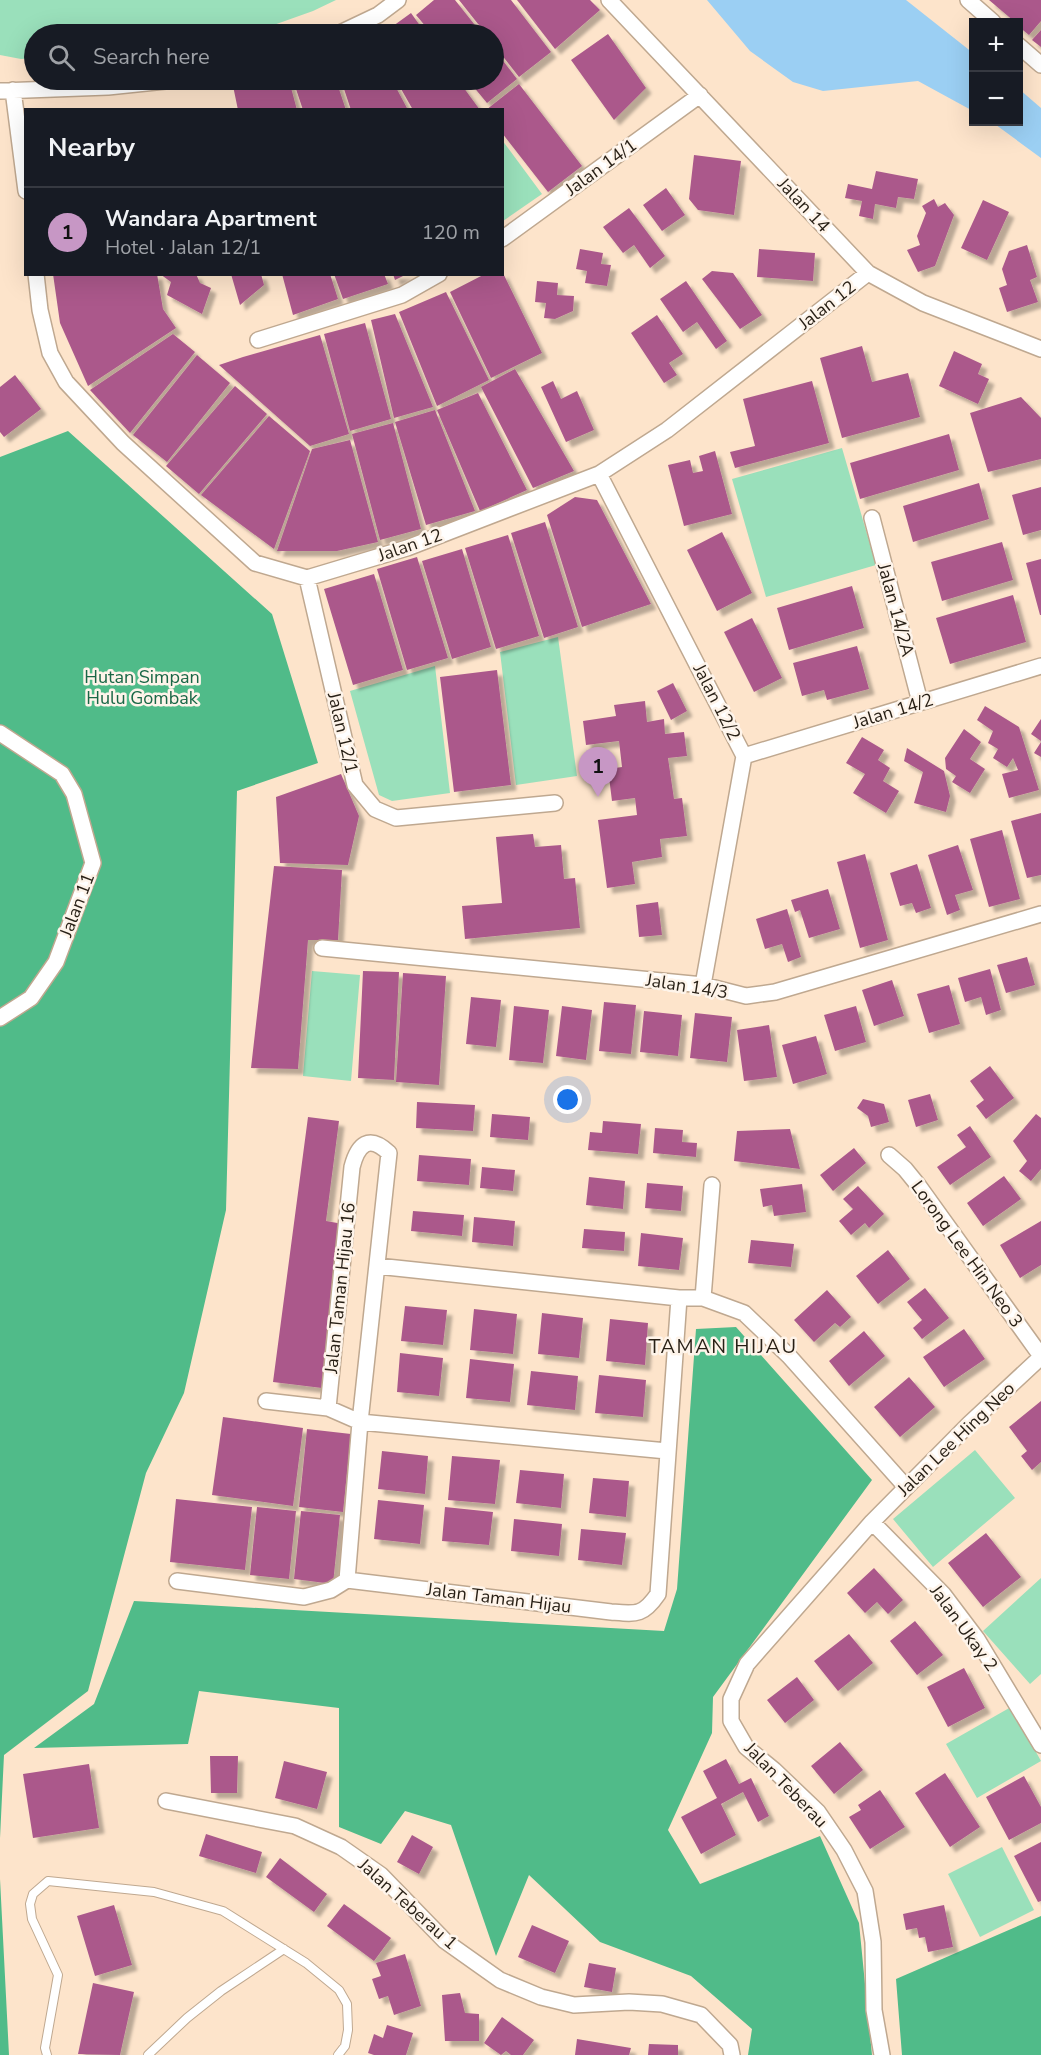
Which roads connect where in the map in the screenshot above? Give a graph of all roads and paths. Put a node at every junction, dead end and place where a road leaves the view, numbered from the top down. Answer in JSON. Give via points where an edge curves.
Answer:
{"nodes":[{"id":1,"x":398,"y":0,"type":"edge"},
{"id":2,"x":609,"y":0,"type":"edge"},
{"id":3,"x":968,"y":0,"type":"edge"},
{"id":4,"x":988,"y":18,"type":"edge"},
{"id":5,"x":359,"y":24,"type":"edge"},
{"id":6,"x":1023,"y":49,"type":"edge"},
{"id":7,"x":1041,"y":65,"type":"edge"},
{"id":8,"x":24,"y":89,"type":"edge"},
{"id":9,"x":6,"y":90,"type":"edge"},
{"id":10,"x":700,"y":95,"type":"junction"},
{"id":11,"x":24,"y":181,"type":"edge"},
{"id":12,"x":504,"y":238,"type":"edge"},
{"id":13,"x":868,"y":273,"type":"junction"},
{"id":14,"x":36,"y":276,"type":"edge"},
{"id":15,"x":435,"y":276,"type":"edge"},
{"id":16,"x":258,"y":340,"type":"dead end"},
{"id":17,"x":1041,"y":349,"type":"edge"},
{"id":18,"x":599,"y":474,"type":"junction"},
{"id":19,"x":872,"y":518,"type":"dead end"},
{"id":20,"x":307,"y":578,"type":"junction"},
{"id":21,"x":1041,"y":666,"type":"edge"},
{"id":22,"x":920,"y":702,"type":"junction"},
{"id":23,"x":0,"y":733,"type":"edge"},
{"id":24,"x":744,"y":756,"type":"junction"},
{"id":25,"x":555,"y":803,"type":"dead end"},
{"id":26,"x":1041,"y":914,"type":"edge"},
{"id":27,"x":322,"y":948,"type":"dead end"},
{"id":28,"x":703,"y":985,"type":"junction"},
{"id":29,"x":0,"y":1018,"type":"edge"},
{"id":30,"x":889,"y":1155,"type":"dead end"},
{"id":31,"x":712,"y":1185,"type":"dead end"},
{"id":32,"x":377,"y":1266,"type":"junction"},
{"id":33,"x":679,"y":1298,"type":"junction"},
{"id":34,"x":703,"y":1298,"type":"junction"},
{"id":35,"x":1041,"y":1357,"type":"edge"},
{"id":36,"x":266,"y":1401,"type":"dead end"},
{"id":37,"x":328,"y":1408,"type":"junction"},
{"id":38,"x":360,"y":1422,"type":"junction"},
{"id":39,"x":667,"y":1451,"type":"junction"},
{"id":40,"x":906,"y":1487,"type":"junction"},
{"id":41,"x":872,"y":1522,"type":"junction"},
{"id":42,"x":346,"y":1580,"type":"junction"},
{"id":43,"x":177,"y":1581,"type":"dead end"},
{"id":44,"x":1041,"y":1744,"type":"edge"},
{"id":45,"x":166,"y":1801,"type":"dead end"},
{"id":46,"x":284,"y":1949,"type":"junction"},
{"id":47,"x":47,"y":2055,"type":"edge"},
{"id":48,"x":148,"y":2055,"type":"edge"},
{"id":49,"x":338,"y":2055,"type":"edge"},
{"id":50,"x":732,"y":2055,"type":"edge"},
{"id":51,"x":882,"y":2055,"type":"edge"}],
"edges":[{"from":1,"to":5,"type":"street"},
{"from":2,"to":10,"type":"street","name":"Jalan 14"},
{"from":3,"to":4,"type":"street"},
{"from":6,"to":7,"type":"street"},
{"from":8,"to":9,"type":"street"},
{"from":9,"to":11,"type":"street"},
{"from":10,"to":12,"type":"street","name":"Jalan 14/1"},
{"from":10,"to":13,"type":"street","name":"Jalan 14"},
{"from":13,"to":17,"type":"street","name":"Jalan 14","via":[[923,303]]},
{"from":13,"to":18,"type":"street","name":"Jalan 12","via":[[667,430]]},
{"from":14,"to":20,"type":"street","via":[[50,353],[66,382],[123,443],[255,563]]},
{"from":15,"to":16,"type":"street","via":[[402,295]]},
{"from":18,"to":20,"type":"street","name":"Jalan 12","via":[[407,548]]},
{"from":18,"to":24,"type":"street","name":"Jalan 12/2"},
{"from":19,"to":22,"type":"street","name":"Jalan 14/2A"},
{"from":20,"to":25,"type":"street","name":"Jalan 12/1","via":[[355,785],[375,809],[396,818]]},
{"from":21,"to":22,"type":"street","name":"Jalan 14/2"},
{"from":22,"to":24,"type":"street","name":"Jalan 14/2"},
{"from":23,"to":29,"type":"street","name":"Jalan 11","via":[[62,774],[74,794],[93,863],[56,962],[31,998]]},
{"from":24,"to":28,"type":"street","name":"Jalan 12/2"},
{"from":26,"to":28,"type":"street","name":"Jalan 14/3","via":[[775,992],[746,996]]},
{"from":27,"to":28,"type":"street","name":"Jalan 14/3"},
{"from":30,"to":35,"type":"street","name":"Lorong Lee Hin Neo 3","via":[[918,1185]]},
{"from":31,"to":34,"type":"street"},
{"from":32,"to":33,"type":"street"},
{"from":32,"to":37,"type":"street","name":"Jalan Taman Hijau 16","via":[[389,1153],[380,1144],[370,1142],[355,1155],[352,1167]]},
{"from":32,"to":38,"type":"street"},
{"from":33,"to":34,"type":"street"},
{"from":33,"to":39,"type":"street","name":"Jalan Taman Hijau"},
{"from":34,"to":40,"type":"street","via":[[744,1313],[789,1356]]},
{"from":35,"to":40,"type":"street","name":"Jalan Lee Hing Neo"},
{"from":36,"to":37,"type":"street"},
{"from":37,"to":38,"type":"street"},
{"from":38,"to":39,"type":"street"},
{"from":38,"to":42,"type":"street"},
{"from":39,"to":42,"type":"street","name":"Jalan Taman Hijau","via":[[658,1594],[649,1608],[636,1614]]},
{"from":40,"to":41,"type":"street","name":"Jalan Lee Hing Neo"},
{"from":41,"to":44,"type":"street","name":"Jalan Ukay 2","via":[[943,1594],[976,1639]]},
{"from":41,"to":51,"type":"street","name":"Jalan Teberau","via":[[747,1664],[731,1699],[731,1721],[746,1747],[818,1812],[865,1891],[873,1942],[874,2010]]},
{"from":42,"to":43,"type":"street","via":[[331,1590],[304,1597]]},
{"from":45,"to":50,"type":"street","name":"Jalan Teberau 1","via":[[295,1826],[341,1847],[381,1875],[445,1941],[500,1980],[574,2005],[662,2004],[701,2015],[730,2045]]},
{"from":46,"to":47,"type":"lane","via":[[223,1911],[154,1892],[48,1881],[33,1894],[30,1904],[32,1919],[58,1975]]},
{"from":46,"to":48,"type":"lane","via":[[221,1991]]},
{"from":46,"to":49,"type":"lane","via":[[339,1990],[347,2004],[345,2046]]}]}
